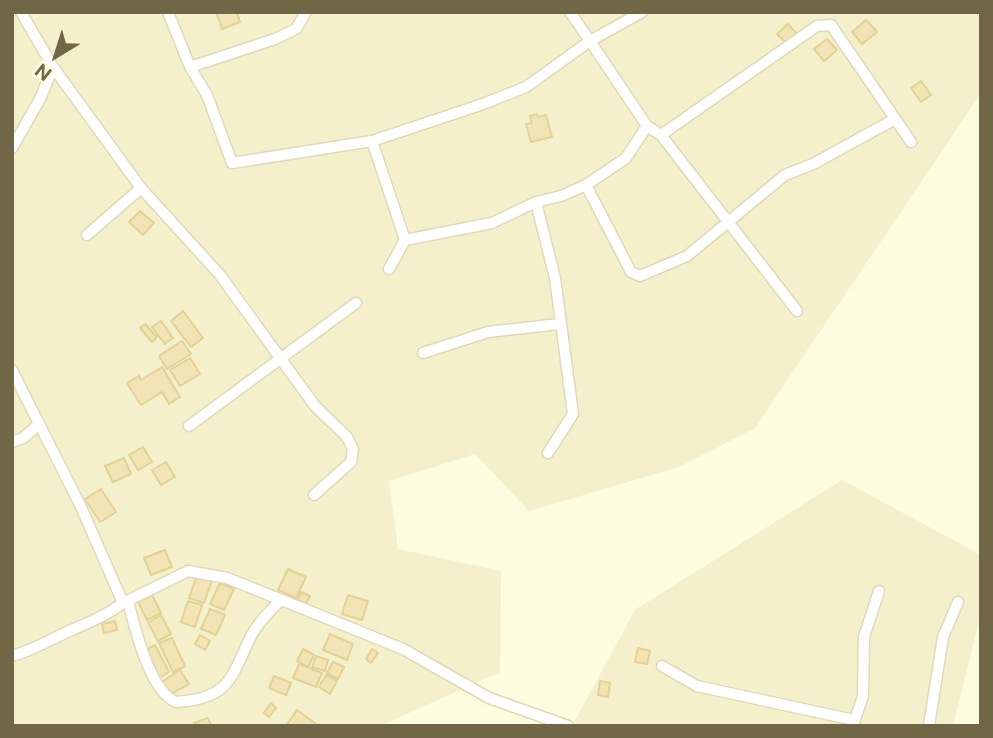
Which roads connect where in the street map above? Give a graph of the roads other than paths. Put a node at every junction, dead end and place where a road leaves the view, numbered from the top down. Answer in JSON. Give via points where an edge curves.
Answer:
{"nodes":[{"id":1,"x":21,"y":12,"type":"edge"},
{"id":2,"x":168,"y":12,"type":"edge"},
{"id":3,"x":306,"y":12,"type":"edge"},
{"id":4,"x":570,"y":12,"type":"edge"},
{"id":5,"x":642,"y":12,"type":"edge"},
{"id":6,"x":590,"y":41,"type":"junction"},
{"id":7,"x":53,"y":67,"type":"junction"},
{"id":8,"x":190,"y":67,"type":"junction"},
{"id":9,"x":895,"y":119,"type":"junction"},
{"id":10,"x":647,"y":126,"type":"junction"},
{"id":11,"x":661,"y":135,"type":"junction"},
{"id":12,"x":372,"y":141,"type":"junction"},
{"id":13,"x":912,"y":142,"type":"dead end"},
{"id":14,"x":12,"y":148,"type":"edge"},
{"id":15,"x":586,"y":185,"type":"junction"},
{"id":16,"x":141,"y":188,"type":"junction"},
{"id":17,"x":536,"y":202,"type":"junction"},
{"id":18,"x":727,"y":222,"type":"junction"},
{"id":19,"x":87,"y":235,"type":"dead end"},
{"id":20,"x":405,"y":240,"type":"junction"},
{"id":21,"x":389,"y":269,"type":"dead end"},
{"id":22,"x":356,"y":303,"type":"dead end"},
{"id":23,"x":796,"y":311,"type":"dead end"},
{"id":24,"x":559,"y":324,"type":"junction"},
{"id":25,"x":423,"y":353,"type":"dead end"},
{"id":26,"x":282,"y":360,"type":"junction"},
{"id":27,"x":12,"y":370,"type":"edge"},
{"id":28,"x":38,"y":425,"type":"junction"},
{"id":29,"x":189,"y":426,"type":"dead end"},
{"id":30,"x":12,"y":442,"type":"edge"},
{"id":31,"x":548,"y":453,"type":"dead end"},
{"id":32,"x":314,"y":495,"type":"dead end"},
{"id":33,"x":879,"y":591,"type":"dead end"},
{"id":34,"x":280,"y":601,"type":"junction"},
{"id":35,"x":126,"y":602,"type":"junction"},
{"id":36,"x":958,"y":602,"type":"dead end"},
{"id":37,"x":12,"y":656,"type":"edge"},
{"id":38,"x":662,"y":666,"type":"dead end"},
{"id":39,"x":853,"y":723,"type":"edge"},
{"id":40,"x":568,"y":726,"type":"edge"},
{"id":41,"x":929,"y":726,"type":"edge"}],
"edges":[{"from":1,"to":7,"type":"street"},
{"from":2,"to":8,"type":"street"},
{"from":3,"to":8,"type":"street","via":[[296,29],[275,39]]},
{"from":4,"to":6,"type":"street"},
{"from":5,"to":6,"type":"street"},
{"from":6,"to":10,"type":"street"},
{"from":6,"to":12,"type":"street","via":[[526,87]]},
{"from":7,"to":14,"type":"street"},
{"from":7,"to":16,"type":"street"},
{"from":8,"to":12,"type":"street","via":[[207,95],[232,163]]},
{"from":9,"to":11,"type":"street","via":[[831,25],[825,23]]},
{"from":9,"to":13,"type":"street"},
{"from":9,"to":18,"type":"street","via":[[785,175]]},
{"from":10,"to":11,"type":"street"},
{"from":10,"to":15,"type":"street","via":[[626,158]]},
{"from":11,"to":18,"type":"street"},
{"from":12,"to":20,"type":"street"},
{"from":15,"to":17,"type":"street"},
{"from":15,"to":18,"type":"street","via":[[631,272],[640,276],[687,256]]},
{"from":16,"to":19,"type":"street"},
{"from":16,"to":26,"type":"street","via":[[220,275]]},
{"from":17,"to":20,"type":"street","via":[[492,223]]},
{"from":17,"to":24,"type":"street","via":[[555,278]]},
{"from":18,"to":23,"type":"street"},
{"from":20,"to":21,"type":"street"},
{"from":22,"to":26,"type":"street"},
{"from":24,"to":25,"type":"street","via":[[488,332]]},
{"from":24,"to":31,"type":"street","via":[[573,414]]},
{"from":26,"to":29,"type":"street"},
{"from":26,"to":32,"type":"street","via":[[353,449],[351,462]]},
{"from":27,"to":28,"type":"street"},
{"from":28,"to":30,"type":"street","via":[[23,439]]},
{"from":28,"to":35,"type":"street"},
{"from":33,"to":39,"type":"street","via":[[864,637],[863,696]]},
{"from":34,"to":35,"type":"street","via":[[227,578],[188,571]]},
{"from":34,"to":35,"type":"street","via":[[250,638],[229,683],[176,702],[163,692],[142,652]]},
{"from":34,"to":40,"type":"street","via":[[404,649],[489,698]]},
{"from":35,"to":37,"type":"street","via":[[95,622]]},
{"from":36,"to":41,"type":"street","via":[[943,637]]},
{"from":38,"to":39,"type":"street","via":[[697,686]]}]}
